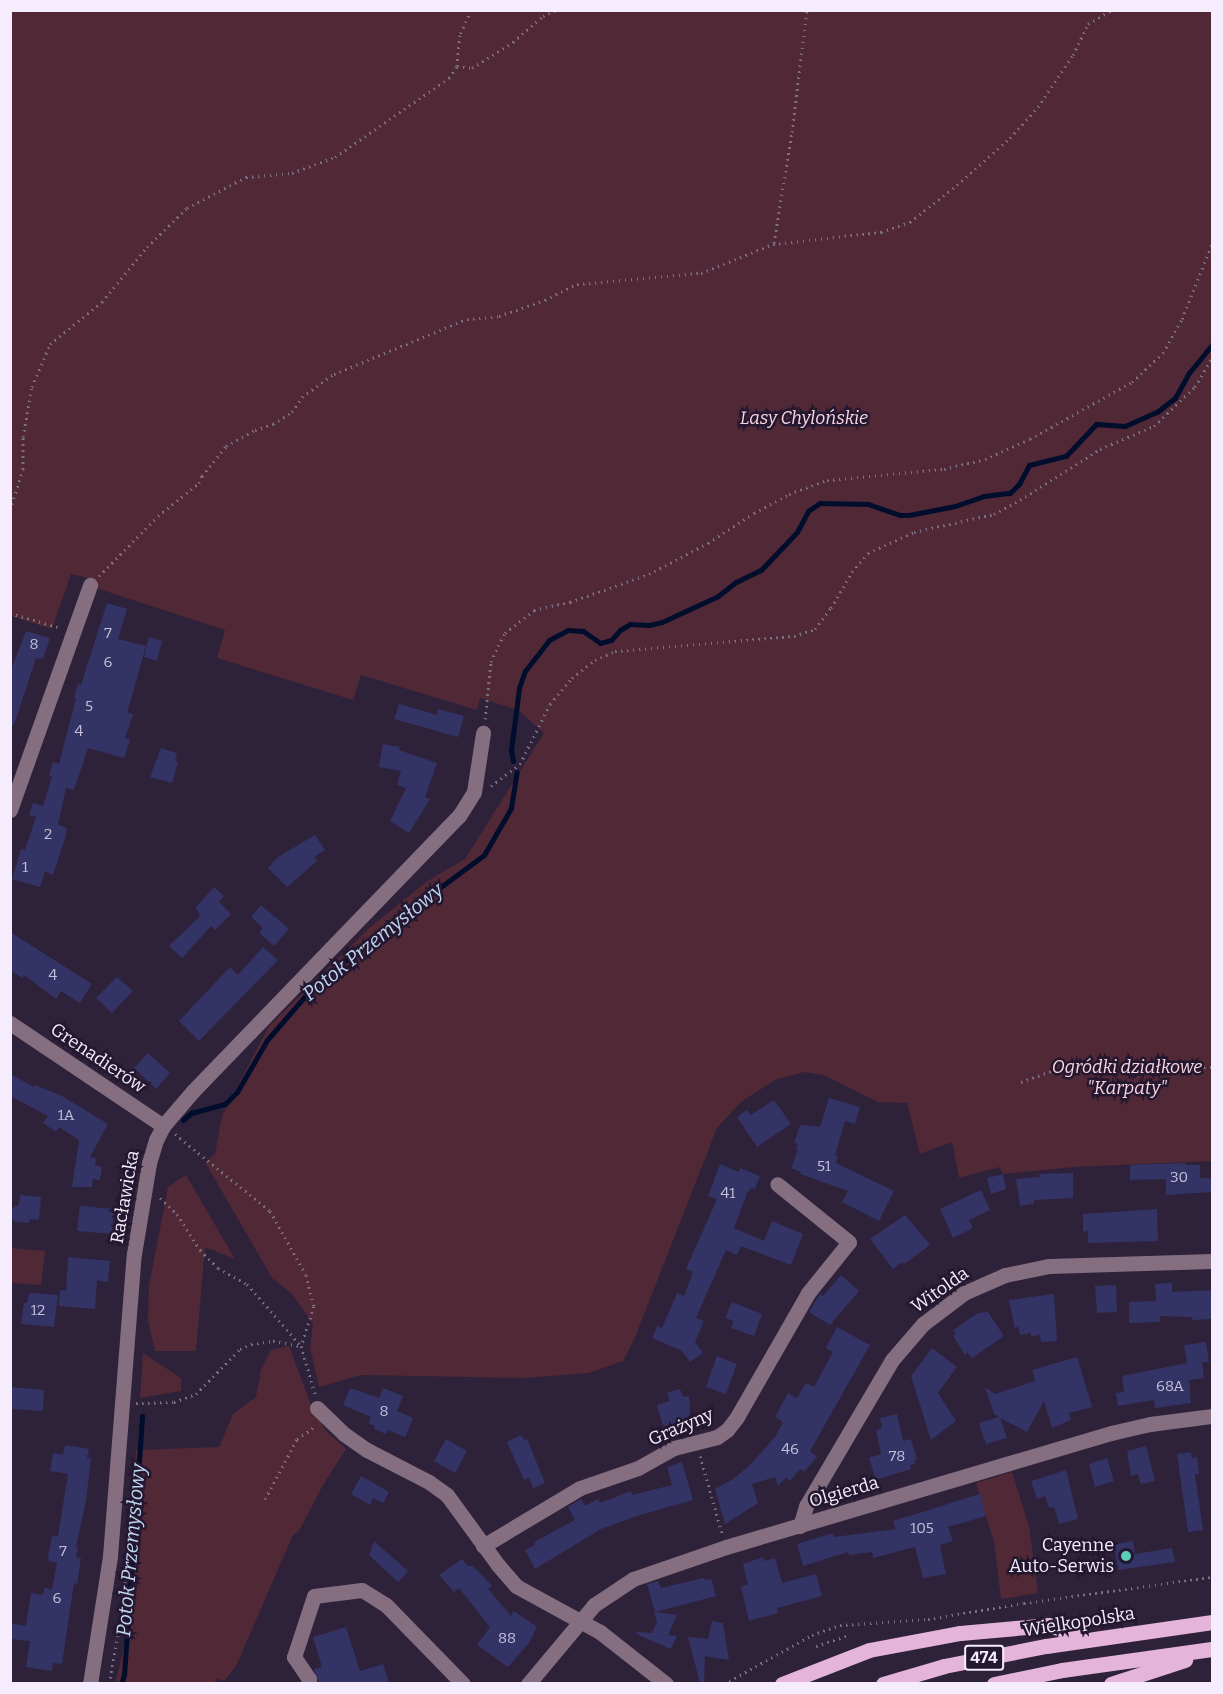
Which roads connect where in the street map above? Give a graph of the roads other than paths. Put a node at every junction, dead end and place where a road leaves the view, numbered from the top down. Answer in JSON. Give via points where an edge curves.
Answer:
{"nodes":[{"id":1,"x":90,"y":585,"type":"road end"},
{"id":2,"x":483,"y":733,"type":"road end"},
{"id":3,"x":10,"y":810,"type":"edge"},
{"id":4,"x":10,"y":1023,"type":"edge"},
{"id":5,"x":163,"y":1126,"type":"junction"},
{"id":6,"x":777,"y":1184,"type":"dead end"},
{"id":7,"x":1212,"y":1261,"type":"edge"},
{"id":8,"x":317,"y":1408,"type":"road end"},
{"id":9,"x":1212,"y":1416,"type":"edge"},
{"id":10,"x":800,"y":1526,"type":"junction"},
{"id":11,"x":483,"y":1546,"type":"junction"},
{"id":12,"x":581,"y":1621,"type":"junction"},
{"id":13,"x":1212,"y":1622,"type":"edge"},
{"id":14,"x":1087,"y":1638,"type":"junction"},
{"id":15,"x":1212,"y":1650,"type":"edge"},
{"id":16,"x":90,"y":1683,"type":"edge"},
{"id":17,"x":309,"y":1683,"type":"edge"},
{"id":18,"x":463,"y":1683,"type":"edge"},
{"id":19,"x":528,"y":1683,"type":"edge"},
{"id":20,"x":666,"y":1683,"type":"edge"},
{"id":21,"x":782,"y":1683,"type":"edge"},
{"id":22,"x":883,"y":1683,"type":"edge"},
{"id":23,"x":994,"y":1683,"type":"edge"},
{"id":24,"x":1111,"y":1683,"type":"edge"}],
"edges":[{"from":1,"to":3,"type":"street"},
{"from":2,"to":5,"type":"street","name":"Racławicka","via":[[474,792],[459,816]]},
{"from":4,"to":5,"type":"street","name":"Grenadierów"},
{"from":5,"to":16,"type":"street","name":"Racławicka","via":[[148,1163],[134,1254],[110,1556]]},
{"from":6,"to":11,"type":"street","name":"Grażyny","via":[[849,1242],[808,1293],[737,1417],[717,1437],[674,1448],[638,1467],[580,1488]]},
{"from":7,"to":10,"type":"street","name":"Witolda","via":[[1028,1269],[964,1293],[923,1324],[892,1360],[806,1506]]},
{"from":8,"to":11,"type":"street","via":[[367,1450],[447,1495]]},
{"from":9,"to":10,"type":"street","name":"Olgierda","via":[[1111,1433]]},
{"from":10,"to":12,"type":"street","name":"Olgierda","via":[[633,1579],[594,1605]]},
{"from":11,"to":12,"type":"street","via":[[516,1586]]},
{"from":12,"to":19,"type":"street","name":"Olgierda"},
{"from":12,"to":20,"type":"street"},
{"from":13,"to":14,"type":"main road","name":"Wielkopolska","number":"474"},
{"from":14,"to":21,"type":"main road","via":[[1049,1625],[960,1633],[869,1650]]},
{"from":14,"to":22,"type":"main road","name":"Wielkopolska","number":"474","via":[[944,1666]]},
{"from":15,"to":23,"type":"main road","number":"474"},
{"from":15,"to":24,"type":"main road"},
{"from":17,"to":18,"type":"street","via":[[294,1657],[314,1596],[362,1590],[386,1605]]}]}
